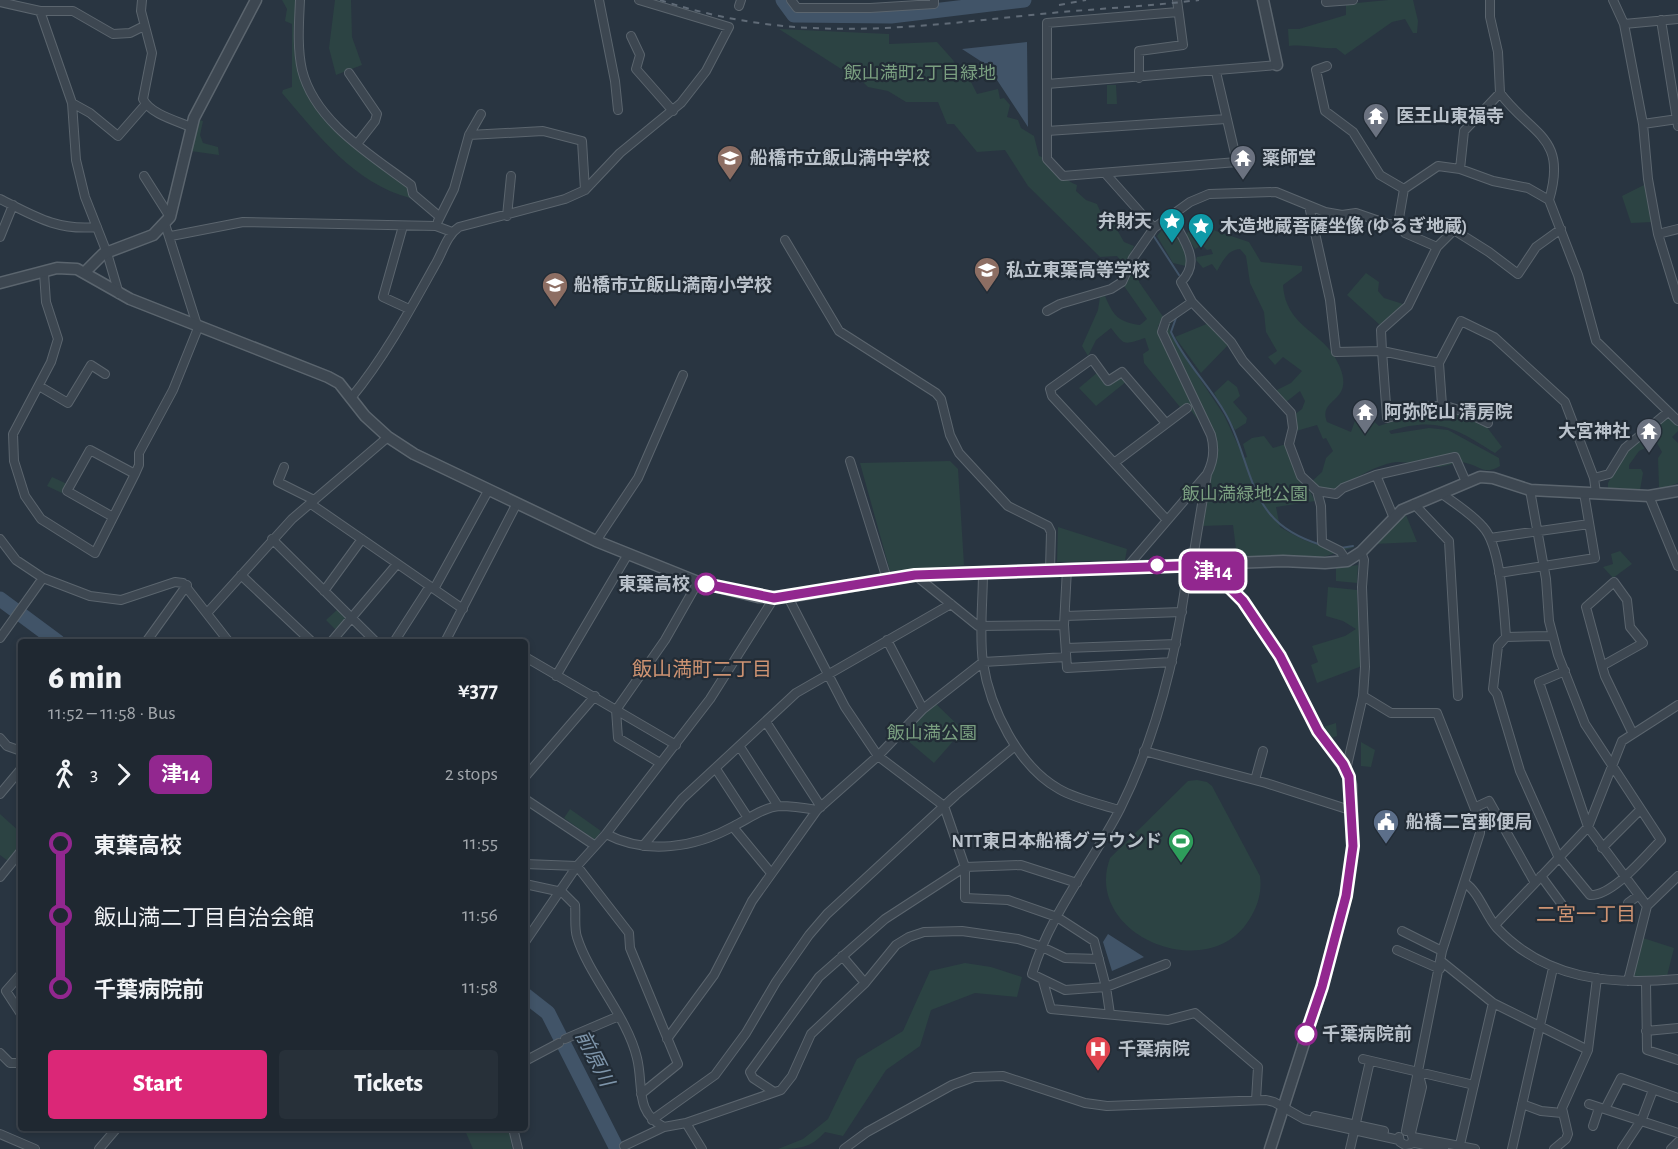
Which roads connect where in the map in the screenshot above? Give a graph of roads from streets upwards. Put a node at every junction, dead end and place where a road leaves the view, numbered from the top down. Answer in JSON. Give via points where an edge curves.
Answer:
{"nodes":[{"id":1,"x":37,"y":0,"type":"edge"},
{"id":2,"x":142,"y":0,"type":"edge"},
{"id":3,"x":300,"y":0,"type":"edge"},
{"id":4,"x":599,"y":0,"type":"edge"},
{"id":5,"x":639,"y":0,"type":"edge"},
{"id":6,"x":791,"y":0,"type":"edge"},
{"id":7,"x":934,"y":0,"type":"edge"},
{"id":8,"x":1177,"y":0,"type":"edge"},
{"id":9,"x":1263,"y":0,"type":"edge"},
{"id":10,"x":1353,"y":0,"type":"edge"},
{"id":11,"x":1490,"y":0,"type":"edge"},
{"id":12,"x":1613,"y":0,"type":"edge"},
{"id":13,"x":255,"y":1,"type":"edge"},
{"id":14,"x":0,"y":2,"type":"edge"},
{"id":15,"x":1326,"y":2,"type":"dead end"},
{"id":16,"x":872,"y":4,"type":"edge"},
{"id":17,"x":37,"y":10,"type":"junction"},
{"id":18,"x":1178,"y":12,"type":"junction"},
{"id":19,"x":1678,"y":19,"type":"edge"},
{"id":20,"x":1661,"y":20,"type":"junction"},
{"id":21,"x":1624,"y":24,"type":"junction"},
{"id":22,"x":144,"y":26,"type":"junction"},
{"id":23,"x":631,"y":36,"type":"dead end"},
{"id":24,"x":1277,"y":65,"type":"joint"},
{"id":25,"x":1327,"y":66,"type":"dead end"},
{"id":26,"x":1216,"y":72,"type":"junction"},
{"id":27,"x":349,"y":73,"type":"dead end"},
{"id":28,"x":1139,"y":78,"type":"junction"},
{"id":29,"x":1047,"y":84,"type":"junction"},
{"id":30,"x":1500,"y":93,"type":"junction"},
{"id":31,"x":72,"y":103,"type":"junction"},
{"id":32,"x":146,"y":104,"type":"junction"},
{"id":33,"x":618,"y":110,"type":"dead end"},
{"id":34,"x":673,"y":111,"type":"junction"},
{"id":35,"x":481,"y":114,"type":"dead end"},
{"id":36,"x":1227,"y":118,"type":"junction"},
{"id":37,"x":1678,"y":122,"type":"edge"},
{"id":38,"x":1643,"y":124,"type":"junction"},
{"id":39,"x":191,"y":127,"type":"junction"},
{"id":40,"x":1047,"y":130,"type":"junction"},
{"id":41,"x":469,"y":135,"type":"junction"},
{"id":42,"x":357,"y":144,"type":"junction"},
{"id":43,"x":1460,"y":169,"type":"junction"},
{"id":44,"x":1106,"y":173,"type":"junction"},
{"id":45,"x":510,"y":176,"type":"dead end"},
{"id":46,"x":144,"y":177,"type":"dead end"},
{"id":47,"x":1404,"y":189,"type":"junction"},
{"id":48,"x":585,"y":190,"type":"junction"},
{"id":49,"x":0,"y":199,"type":"edge"},
{"id":50,"x":1549,"y":200,"type":"junction"},
{"id":51,"x":13,"y":205,"type":"junction"},
{"id":52,"x":1309,"y":206,"type":"junction"},
{"id":53,"x":507,"y":216,"type":"junction"},
{"id":54,"x":1171,"y":216,"type":"junction"},
{"id":55,"x":440,"y":217,"type":"junction"},
{"id":56,"x":168,"y":221,"type":"junction"},
{"id":57,"x":1398,"y":224,"type":"junction"},
{"id":58,"x":403,"y":226,"type":"junction"},
{"id":59,"x":436,"y":226,"type":"junction"},
{"id":60,"x":97,"y":227,"type":"junction"},
{"id":61,"x":1154,"y":228,"type":"junction"},
{"id":62,"x":1562,"y":229,"type":"junction"},
{"id":63,"x":1678,"y":229,"type":"edge"},
{"id":64,"x":452,"y":232,"type":"junction"},
{"id":65,"x":1658,"y":234,"type":"junction"},
{"id":66,"x":171,"y":236,"type":"junction"},
{"id":67,"x":0,"y":237,"type":"edge"},
{"id":68,"x":785,"y":240,"type":"dead end"},
{"id":69,"x":1437,"y":247,"type":"junction"},
{"id":70,"x":107,"y":253,"type":"junction"},
{"id":71,"x":86,"y":271,"type":"junction"},
{"id":72,"x":44,"y":273,"type":"junction"},
{"id":73,"x":0,"y":283,"type":"edge"},
{"id":74,"x":119,"y":294,"type":"junction"},
{"id":75,"x":1678,"y":298,"type":"edge"},
{"id":76,"x":1192,"y":302,"type":"junction"},
{"id":77,"x":409,"y":309,"type":"junction"},
{"id":78,"x":1047,"y":311,"type":"dead end"},
{"id":79,"x":198,"y":328,"type":"junction"},
{"id":80,"x":1382,"y":351,"type":"junction"},
{"id":81,"x":1439,"y":363,"type":"junction"},
{"id":82,"x":105,"y":374,"type":"dead end"},
{"id":83,"x":683,"y":375,"type":"dead end"},
{"id":84,"x":39,"y":386,"type":"junction"},
{"id":85,"x":351,"y":398,"type":"junction"},
{"id":86,"x":1442,"y":405,"type":"junction"},
{"id":87,"x":1186,"y":408,"type":"dead end"},
{"id":88,"x":1668,"y":412,"type":"junction"},
{"id":89,"x":1678,"y":421,"type":"edge"},
{"id":90,"x":1166,"y":422,"type":"junction"},
{"id":91,"x":1488,"y":423,"type":"dead end"},
{"id":92,"x":388,"y":437,"type":"junction"},
{"id":93,"x":850,"y":461,"type":"dead end"},
{"id":94,"x":1114,"y":463,"type":"junction"},
{"id":95,"x":284,"y":467,"type":"dead end"},
{"id":96,"x":135,"y":474,"type":"junction"},
{"id":97,"x":1207,"y":474,"type":"junction"},
{"id":98,"x":1376,"y":475,"type":"junction"},
{"id":99,"x":1594,"y":478,"type":"junction"},
{"id":100,"x":1466,"y":482,"type":"junction"},
{"id":101,"x":1530,"y":490,"type":"junction"},
{"id":102,"x":488,"y":491,"type":"junction"},
{"id":103,"x":1317,"y":491,"type":"junction"},
{"id":104,"x":1678,"y":491,"type":"edge"},
{"id":105,"x":1590,"y":493,"type":"junction"},
{"id":106,"x":1442,"y":494,"type":"junction"},
{"id":107,"x":1649,"y":496,"type":"junction"},
{"id":108,"x":312,"y":502,"type":"junction"},
{"id":109,"x":1414,"y":504,"type":"junction"},
{"id":110,"x":516,"y":505,"type":"junction"},
{"id":111,"x":1393,"y":516,"type":"junction"},
{"id":112,"x":113,"y":517,"type":"junction"},
{"id":113,"x":1167,"y":520,"type":"junction"},
{"id":114,"x":1589,"y":524,"type":"junction"},
{"id":115,"x":1536,"y":530,"type":"junction"},
{"id":116,"x":1490,"y":538,"type":"junction"},
{"id":117,"x":0,"y":539,"type":"edge"},
{"id":118,"x":272,"y":539,"type":"junction"},
{"id":119,"x":362,"y":539,"type":"junction"},
{"id":120,"x":596,"y":541,"type":"junction"},
{"id":121,"x":1361,"y":552,"type":"junction"},
{"id":122,"x":628,"y":554,"type":"junction"},
{"id":123,"x":1347,"y":561,"type":"junction"},
{"id":124,"x":397,"y":564,"type":"junction"},
{"id":125,"x":1190,"y":565,"type":"junction"},
{"id":126,"x":1207,"y":565,"type":"junction"},
{"id":127,"x":1128,"y":566,"type":"junction"},
{"id":128,"x":1678,"y":566,"type":"edge"},
{"id":129,"x":1544,"y":567,"type":"junction"},
{"id":130,"x":1067,"y":569,"type":"junction"},
{"id":131,"x":1050,"y":570,"type":"junction"},
{"id":132,"x":983,"y":572,"type":"junction"},
{"id":133,"x":1499,"y":573,"type":"junction"},
{"id":134,"x":241,"y":575,"type":"junction"},
{"id":135,"x":915,"y":575,"type":"junction"},
{"id":136,"x":43,"y":578,"type":"junction"},
{"id":137,"x":887,"y":579,"type":"junction"},
{"id":138,"x":698,"y":582,"type":"junction"},
{"id":139,"x":187,"y":585,"type":"junction"},
{"id":140,"x":432,"y":588,"type":"junction"},
{"id":141,"x":324,"y":591,"type":"junction"},
{"id":142,"x":788,"y":597,"type":"junction"},
{"id":143,"x":774,"y":598,"type":"junction"},
{"id":144,"x":951,"y":604,"type":"junction"},
{"id":145,"x":463,"y":609,"type":"junction"},
{"id":146,"x":208,"y":612,"type":"junction"},
{"id":147,"x":1182,"y":612,"type":"junction"},
{"id":148,"x":353,"y":619,"type":"junction"},
{"id":149,"x":1065,"y":621,"type":"junction"},
{"id":150,"x":983,"y":627,"type":"junction"},
{"id":151,"x":1551,"y":636,"type":"junction"},
{"id":152,"x":1506,"y":637,"type":"junction"},
{"id":153,"x":0,"y":639,"type":"edge"},
{"id":154,"x":148,"y":639,"type":"edge"},
{"id":155,"x":227,"y":639,"type":"edge"},
{"id":156,"x":309,"y":639,"type":"edge"},
{"id":157,"x":334,"y":639,"type":"edge"},
{"id":158,"x":373,"y":639,"type":"edge"},
{"id":159,"x":396,"y":639,"type":"edge"},
{"id":160,"x":447,"y":639,"type":"edge"},
{"id":161,"x":887,"y":640,"type":"junction"},
{"id":162,"x":1176,"y":644,"type":"junction"},
{"id":163,"x":1066,"y":648,"type":"junction"},
{"id":164,"x":1066,"y":657,"type":"junction"},
{"id":165,"x":528,"y":659,"type":"edge"},
{"id":166,"x":983,"y":662,"type":"junction"},
{"id":167,"x":1172,"y":662,"type":"junction"},
{"id":168,"x":1602,"y":666,"type":"junction"},
{"id":169,"x":1565,"y":671,"type":"junction"},
{"id":170,"x":827,"y":673,"type":"junction"},
{"id":171,"x":556,"y":676,"type":"junction"},
{"id":172,"x":595,"y":696,"type":"junction"},
{"id":173,"x":1363,"y":696,"type":"junction"},
{"id":174,"x":1458,"y":696,"type":"dead end"},
{"id":175,"x":1678,"y":705,"type":"edge"},
{"id":176,"x":923,"y":709,"type":"junction"},
{"id":177,"x":616,"y":710,"type":"junction"},
{"id":178,"x":766,"y":722,"type":"junction"},
{"id":179,"x":1632,"y":732,"type":"junction"},
{"id":180,"x":0,"y":738,"type":"edge"},
{"id":181,"x":676,"y":745,"type":"junction"},
{"id":182,"x":740,"y":747,"type":"junction"},
{"id":183,"x":1014,"y":747,"type":"junction"},
{"id":184,"x":18,"y":750,"type":"edge"},
{"id":185,"x":1143,"y":751,"type":"junction"},
{"id":186,"x":1263,"y":751,"type":"dead end"},
{"id":187,"x":878,"y":756,"type":"junction"},
{"id":188,"x":660,"y":763,"type":"junction"},
{"id":189,"x":1611,"y":767,"type":"junction"},
{"id":190,"x":716,"y":769,"type":"junction"},
{"id":191,"x":1346,"y":770,"type":"junction"},
{"id":192,"x":18,"y":773,"type":"edge"},
{"id":193,"x":528,"y":774,"type":"edge"},
{"id":194,"x":1255,"y":780,"type":"junction"},
{"id":195,"x":0,"y":794,"type":"edge"},
{"id":196,"x":528,"y":801,"type":"edge"},
{"id":197,"x":778,"y":806,"type":"junction"},
{"id":198,"x":944,"y":806,"type":"junction"},
{"id":199,"x":1476,"y":807,"type":"junction"},
{"id":200,"x":819,"y":809,"type":"junction"},
{"id":201,"x":1119,"y":810,"type":"junction"},
{"id":202,"x":1353,"y":811,"type":"junction"},
{"id":203,"x":1639,"y":811,"type":"junction"},
{"id":204,"x":1516,"y":817,"type":"dead end"},
{"id":205,"x":748,"y":818,"type":"junction"},
{"id":206,"x":1502,"y":824,"type":"junction"},
{"id":207,"x":734,"y":827,"type":"junction"},
{"id":208,"x":1588,"y":827,"type":"junction"},
{"id":209,"x":606,"y":834,"type":"junction"},
{"id":210,"x":594,"y":845,"type":"junction"},
{"id":211,"x":644,"y":846,"type":"junction"},
{"id":212,"x":1602,"y":848,"type":"junction"},
{"id":213,"x":18,"y":855,"type":"edge"},
{"id":214,"x":1558,"y":856,"type":"junction"},
{"id":215,"x":528,"y":864,"type":"edge"},
{"id":216,"x":577,"y":866,"type":"junction"},
{"id":217,"x":965,"y":867,"type":"junction"},
{"id":218,"x":771,"y":873,"type":"junction"},
{"id":219,"x":1624,"y":876,"type":"junction"},
{"id":220,"x":1678,"y":876,"type":"edge"},
{"id":221,"x":0,"y":877,"type":"edge"},
{"id":222,"x":1538,"y":880,"type":"junction"},
{"id":223,"x":1077,"y":883,"type":"junction"},
{"id":224,"x":1465,"y":884,"type":"junction"},
{"id":225,"x":528,"y":885,"type":"edge"},
{"id":226,"x":562,"y":892,"type":"junction"},
{"id":227,"x":1639,"y":895,"type":"junction"},
{"id":228,"x":1628,"y":903,"type":"dead end"},
{"id":229,"x":1563,"y":906,"type":"dead end"},
{"id":230,"x":1647,"y":906,"type":"junction"},
{"id":231,"x":1057,"y":917,"type":"junction"},
{"id":232,"x":1495,"y":925,"type":"junction"},
{"id":233,"x":1402,"y":931,"type":"dead end"},
{"id":234,"x":528,"y":938,"type":"edge"},
{"id":235,"x":1040,"y":946,"type":"junction"},
{"id":236,"x":1397,"y":950,"type":"dead end"},
{"id":237,"x":842,"y":956,"type":"junction"},
{"id":238,"x":1100,"y":959,"type":"junction"},
{"id":239,"x":1441,"y":960,"type":"junction"},
{"id":240,"x":1166,"y":964,"type":"dead end"},
{"id":241,"x":1553,"y":968,"type":"junction"},
{"id":242,"x":18,"y":977,"type":"edge"},
{"id":243,"x":1597,"y":978,"type":"junction"},
{"id":244,"x":1678,"y":979,"type":"edge"},
{"id":245,"x":1043,"y":981,"type":"junction"},
{"id":246,"x":1628,"y":981,"type":"junction"},
{"id":247,"x":1646,"y":982,"type":"junction"},
{"id":248,"x":865,"y":983,"type":"junction"},
{"id":249,"x":1106,"y":987,"type":"junction"},
{"id":250,"x":6,"y":991,"type":"junction"},
{"id":251,"x":0,"y":999,"type":"edge"},
{"id":252,"x":1493,"y":1003,"type":"junction"},
{"id":253,"x":18,"y":1009,"type":"edge"},
{"id":254,"x":1110,"y":1014,"type":"junction"},
{"id":255,"x":619,"y":1016,"type":"junction"},
{"id":256,"x":1539,"y":1025,"type":"junction"},
{"id":257,"x":1678,"y":1028,"type":"edge"},
{"id":258,"x":1646,"y":1031,"type":"junction"},
{"id":259,"x":667,"y":1039,"type":"junction"},
{"id":260,"x":1588,"y":1050,"type":"junction"},
{"id":261,"x":0,"y":1053,"type":"edge"},
{"id":262,"x":528,"y":1059,"type":"edge"},
{"id":263,"x":1678,"y":1060,"type":"edge"},
{"id":264,"x":18,"y":1063,"type":"edge"},
{"id":265,"x":1418,"y":1072,"type":"junction"},
{"id":266,"x":1474,"y":1085,"type":"junction"},
{"id":267,"x":1653,"y":1090,"type":"junction"},
{"id":268,"x":774,"y":1092,"type":"junction"},
{"id":269,"x":641,"y":1094,"type":"junction"},
{"id":270,"x":1678,"y":1098,"type":"edge"},
{"id":271,"x":1256,"y":1100,"type":"junction"},
{"id":272,"x":1522,"y":1104,"type":"junction"},
{"id":273,"x":1589,"y":1104,"type":"dead end"},
{"id":274,"x":1281,"y":1107,"type":"junction"},
{"id":275,"x":1602,"y":1108,"type":"junction"},
{"id":276,"x":1562,"y":1113,"type":"junction"},
{"id":277,"x":652,"y":1120,"type":"junction"},
{"id":278,"x":1641,"y":1121,"type":"junction"},
{"id":279,"x":686,"y":1123,"type":"junction"},
{"id":280,"x":1593,"y":1126,"type":"dead end"},
{"id":281,"x":664,"y":1127,"type":"junction"},
{"id":282,"x":1355,"y":1127,"type":"junction"},
{"id":283,"x":114,"y":1131,"type":"edge"},
{"id":284,"x":514,"y":1131,"type":"edge"},
{"id":285,"x":1678,"y":1133,"type":"edge"},
{"id":286,"x":0,"y":1134,"type":"edge"},
{"id":287,"x":1406,"y":1140,"type":"edge"},
{"id":288,"x":1678,"y":1142,"type":"edge"},
{"id":289,"x":624,"y":1146,"type":"dead end"},
{"id":290,"x":1460,"y":1147,"type":"edge"},
{"id":291,"x":35,"y":1149,"type":"edge"},
{"id":292,"x":99,"y":1149,"type":"edge"},
{"id":293,"x":518,"y":1149,"type":"edge"},
{"id":294,"x":702,"y":1149,"type":"edge"},
{"id":295,"x":844,"y":1149,"type":"edge"},
{"id":296,"x":1270,"y":1149,"type":"edge"},
{"id":297,"x":1350,"y":1149,"type":"edge"},
{"id":298,"x":1444,"y":1149,"type":"edge"},
{"id":299,"x":1475,"y":1149,"type":"edge"},
{"id":300,"x":1512,"y":1149,"type":"edge"},
{"id":301,"x":1554,"y":1149,"type":"edge"},
{"id":302,"x":1622,"y":1149,"type":"edge"},
{"id":303,"x":1671,"y":1149,"type":"edge"}],
"edges":[{"from":1,"to":17,"type":"street"},
{"from":2,"to":22,"type":"street"},
{"from":3,"to":42,"type":"street","via":[[300,51],[307,82],[323,110]]},
{"from":4,"to":33,"type":"street"},
{"from":5,"to":34,"type":"street","via":[[729,27],[706,71]]},
{"from":6,"to":16,"type":"street","via":[[796,8]]},
{"from":7,"to":16,"type":"street","via":[[934,4]]},
{"from":8,"to":18,"type":"street"},
{"from":9,"to":24,"type":"street"},
{"from":10,"to":15,"type":"street"},
{"from":11,"to":30,"type":"street"},
{"from":12,"to":21,"type":"street"},
{"from":13,"to":39,"type":"street"},
{"from":14,"to":17,"type":"street"},
{"from":17,"to":22,"type":"street","via":[[73,11],[113,34],[130,33]]},
{"from":17,"to":31,"type":"street"},
{"from":18,"to":28,"type":"street","via":[[1183,45],[1139,51]]},
{"from":18,"to":29,"type":"street","via":[[1047,23]]},
{"from":19,"to":20,"type":"street"},
{"from":20,"to":21,"type":"street"},
{"from":20,"to":37,"type":"street"},
{"from":21,"to":38,"type":"street"},
{"from":22,"to":32,"type":"street","via":[[152,53],[143,93]]},
{"from":23,"to":34,"type":"street","via":[[640,55],[636,69]]},
{"from":24,"to":26,"type":"street"},
{"from":25,"to":47,"type":"street","via":[[1316,70],[1325,111],[1353,132],[1380,175]]},
{"from":26,"to":28,"type":"street"},
{"from":26,"to":36,"type":"street"},
{"from":27,"to":42,"type":"street","via":[[377,114]]},
{"from":28,"to":29,"type":"street"},
{"from":29,"to":40,"type":"street"},
{"from":30,"to":43,"type":"street","via":[[1464,131]]},
{"from":30,"to":50,"type":"street","via":[[1546,140],[1556,168]]},
{"from":31,"to":32,"type":"street","via":[[118,135]]},
{"from":31,"to":60,"type":"street","via":[[76,160]]},
{"from":32,"to":39,"type":"street"},
{"from":34,"to":48,"type":"street","via":[[620,153]]},
{"from":35,"to":41,"type":"street"},
{"from":36,"to":40,"type":"street"},
{"from":36,"to":44,"type":"street","via":[[1237,162]]},
{"from":37,"to":38,"type":"street"},
{"from":38,"to":65,"type":"street"},
{"from":39,"to":56,"type":"street"},
{"from":40,"to":44,"type":"street","via":[[1047,159],[1058,174]]},
{"from":41,"to":48,"type":"street","via":[[543,131],[582,141]]},
{"from":41,"to":55,"type":"street","via":[[454,189]]},
{"from":42,"to":55,"type":"street","via":[[411,185],[413,194]]},
{"from":43,"to":47,"type":"street","via":[[1438,166]]},
{"from":43,"to":50,"type":"street","via":[[1528,188]]},
{"from":44,"to":61,"type":"street"},
{"from":45,"to":53,"type":"street"},
{"from":46,"to":56,"type":"street"},
{"from":47,"to":57,"type":"street"},
{"from":48,"to":53,"type":"street"},
{"from":49,"to":51,"type":"street"},
{"from":50,"to":62,"type":"street"},
{"from":51,"to":60,"type":"street","via":[[52,224]]},
{"from":51,"to":67,"type":"street"},
{"from":52,"to":54,"type":"street","via":[[1276,192],[1229,192],[1200,197]]},
{"from":52,"to":57,"type":"street"},
{"from":52,"to":80,"type":"street","via":[[1330,300],[1336,352]]},
{"from":53,"to":64,"type":"street"},
{"from":54,"to":61,"type":"street"},
{"from":54,"to":76,"type":"street","via":[[1192,262],[1190,273],[1181,282]]},
{"from":55,"to":59,"type":"street"},
{"from":56,"to":66,"type":"street"},
{"from":56,"to":70,"type":"street","via":[[153,235]]},
{"from":57,"to":69,"type":"street","via":[[1405,233]]},
{"from":58,"to":59,"type":"street"},
{"from":58,"to":66,"type":"street","via":[[252,221]]},
{"from":58,"to":77,"type":"street","via":[[383,297]]},
{"from":59,"to":64,"type":"street"},
{"from":60,"to":70,"type":"street"},
{"from":61,"to":78,"type":"street","via":[[1122,282]]},
{"from":62,"to":69,"type":"street","via":[[1536,247],[1518,274],[1454,230]]},
{"from":62,"to":88,"type":"street","via":[[1596,341]]},
{"from":63,"to":65,"type":"street"},
{"from":64,"to":77,"type":"street"},
{"from":65,"to":75,"type":"street"},
{"from":66,"to":79,"type":"street"},
{"from":68,"to":131,"type":"street","via":[[839,331],[936,393],[959,453],[1008,506],[1048,526]]},
{"from":69,"to":80,"type":"street","via":[[1408,306],[1381,330]]},
{"from":70,"to":71,"type":"street"},
{"from":70,"to":74,"type":"street"},
{"from":71,"to":72,"type":"street","via":[[57,268]]},
{"from":71,"to":74,"type":"street"},
{"from":72,"to":73,"type":"street"},
{"from":72,"to":84,"type":"street","via":[[46,302],[58,339]]},
{"from":74,"to":79,"type":"street"},
{"from":76,"to":97,"type":"street","via":[[1166,320],[1162,332],[1212,439],[1214,455]]},
{"from":76,"to":103,"type":"street","via":[[1291,413],[1291,451],[1301,476]]},
{"from":77,"to":85,"type":"street"},
{"from":79,"to":85,"type":"street","via":[[328,377]]},
{"from":79,"to":96,"type":"street","via":[[173,390],[139,453]]},
{"from":80,"to":81,"type":"street"},
{"from":80,"to":86,"type":"street","via":[[1387,418],[1432,404]]},
{"from":81,"to":86,"type":"street"},
{"from":81,"to":99,"type":"street","via":[[1461,321],[1494,337],[1565,402]]},
{"from":82,"to":84,"type":"street","via":[[91,365],[68,403]]},
{"from":83,"to":120,"type":"street","via":[[638,478]]},
{"from":84,"to":112,"type":"street","via":[[13,434],[14,461],[25,496],[41,519],[95,553]]},
{"from":85,"to":92,"type":"street"},
{"from":86,"to":91,"type":"street"},
{"from":87,"to":90,"type":"street"},
{"from":88,"to":89,"type":"street"},
{"from":88,"to":99,"type":"street","via":[[1625,448],[1609,474]]},
{"from":90,"to":94,"type":"street"},
{"from":90,"to":94,"type":"street","via":[[1122,372],[1108,381],[1092,359],[1050,388],[1052,396]]},
{"from":92,"to":102,"type":"street"},
{"from":92,"to":108,"type":"street"},
{"from":93,"to":137,"type":"street"},
{"from":94,"to":113,"type":"street"},
{"from":95,"to":108,"type":"street","via":[[278,482]]},
{"from":96,"to":112,"type":"street"},
{"from":96,"to":112,"type":"street","via":[[90,450],[67,491]]},
{"from":97,"to":113,"type":"street"},
{"from":97,"to":125,"type":"street"},
{"from":98,"to":100,"type":"street","via":[[1455,457]]},
{"from":98,"to":103,"type":"street","via":[[1336,494]]},
{"from":98,"to":111,"type":"street"},
{"from":99,"to":105,"type":"street"},
{"from":100,"to":101,"type":"street","via":[[1493,478]]},
{"from":100,"to":106,"type":"street"},
{"from":101,"to":105,"type":"street"},
{"from":101,"to":115,"type":"street"},
{"from":102,"to":110,"type":"street"},
{"from":102,"to":140,"type":"street"},
{"from":103,"to":123,"type":"street","via":[[1322,542],[1340,551]]},
{"from":104,"to":107,"type":"street"},
{"from":105,"to":107,"type":"street"},
{"from":105,"to":114,"type":"street"},
{"from":106,"to":109,"type":"street"},
{"from":106,"to":116,"type":"street","via":[[1485,528]]},
{"from":107,"to":128,"type":"street"},
{"from":108,"to":118,"type":"street"},
{"from":108,"to":119,"type":"street"},
{"from":109,"to":111,"type":"street"},
{"from":109,"to":174,"type":"street","via":[[1449,541]]},
{"from":110,"to":120,"type":"street"},
{"from":110,"to":145,"type":"street"},
{"from":111,"to":121,"type":"street"},
{"from":113,"to":127,"type":"street"},
{"from":114,"to":115,"type":"street"},
{"from":114,"to":129,"type":"street","via":[[1594,558]]},
{"from":115,"to":116,"type":"street"},
{"from":115,"to":129,"type":"street"},
{"from":116,"to":133,"type":"street"},
{"from":117,"to":136,"type":"street","via":[[16,560]]},
{"from":118,"to":134,"type":"street"},
{"from":118,"to":141,"type":"street"},
{"from":119,"to":124,"type":"street"},
{"from":119,"to":141,"type":"street"},
{"from":120,"to":122,"type":"street"},
{"from":121,"to":123,"type":"street"},
{"from":121,"to":173,"type":"street","via":[[1366,646]]},
{"from":122,"to":138,"type":"street"},
{"from":122,"to":171,"type":"street"},
{"from":123,"to":126,"type":"street"},
{"from":124,"to":140,"type":"street"},
{"from":124,"to":148,"type":"street"},
{"from":125,"to":126,"type":"street"},
{"from":125,"to":127,"type":"street"},
{"from":125,"to":147,"type":"street"},
{"from":126,"to":191,"type":"street","via":[[1243,601],[1280,656],[1318,731]]},
{"from":127,"to":130,"type":"street"},
{"from":129,"to":133,"type":"street"},
{"from":129,"to":151,"type":"street"},
{"from":130,"to":131,"type":"street"},
{"from":130,"to":149,"type":"street"},
{"from":131,"to":132,"type":"street"},
{"from":132,"to":135,"type":"street"},
{"from":132,"to":150,"type":"street"},
{"from":133,"to":152,"type":"street"},
{"from":134,"to":146,"type":"street"},
{"from":134,"to":156,"type":"street"},
{"from":135,"to":137,"type":"street"},
{"from":135,"to":144,"type":"street"},
{"from":136,"to":139,"type":"street","via":[[112,600],[175,582]]},
{"from":136,"to":153,"type":"street"},
{"from":137,"to":142,"type":"street"},
{"from":138,"to":143,"type":"street"},
{"from":138,"to":177,"type":"street","via":[[665,640]]},
{"from":139,"to":146,"type":"street"},
{"from":139,"to":154,"type":"street"},
{"from":140,"to":145,"type":"street"},
{"from":140,"to":159,"type":"street"},
{"from":141,"to":148,"type":"street"},
{"from":142,"to":143,"type":"street"},
{"from":142,"to":170,"type":"street"},
{"from":143,"to":181,"type":"street"},
{"from":144,"to":150,"type":"street"},
{"from":144,"to":161,"type":"street"},
{"from":145,"to":160,"type":"street"},
{"from":146,"to":155,"type":"street"},
{"from":147,"to":149,"type":"street"},
{"from":147,"to":162,"type":"street"},
{"from":148,"to":157,"type":"street"},
{"from":148,"to":158,"type":"street"},
{"from":149,"to":150,"type":"street"},
{"from":149,"to":163,"type":"street"},
{"from":150,"to":166,"type":"street"},
{"from":151,"to":152,"type":"street"},
{"from":151,"to":169,"type":"street"},
{"from":152,"to":214,"type":"street","via":[[1498,646],[1493,689],[1520,771]]},
{"from":161,"to":170,"type":"street"},
{"from":161,"to":176,"type":"street"},
{"from":162,"to":163,"type":"street"},
{"from":162,"to":167,"type":"street"},
{"from":163,"to":164,"type":"street"},
{"from":164,"to":166,"type":"street"},
{"from":164,"to":167,"type":"street","via":[[1067,668]]},
{"from":165,"to":171,"type":"street"},
{"from":166,"to":176,"type":"street"},
{"from":166,"to":183,"type":"street","via":[[994,701]]},
{"from":167,"to":185,"type":"street"},
{"from":168,"to":168,"type":"street","via":[[1643,643],[1630,627],[1627,600],[1614,582],[1586,607]]},
{"from":168,"to":179,"type":"street"},
{"from":169,"to":189,"type":"street","via":[[1585,724]]},
{"from":169,"to":208,"type":"street","via":[[1539,682]]},
{"from":170,"to":178,"type":"street","via":[[796,693]]},
{"from":170,"to":187,"type":"street"},
{"from":171,"to":172,"type":"street"},
{"from":172,"to":177,"type":"street"},
{"from":172,"to":193,"type":"street"},
{"from":173,"to":191,"type":"street"},
{"from":173,"to":199,"type":"street","via":[[1391,713],[1437,713]]},
{"from":175,"to":179,"type":"street"},
{"from":176,"to":187,"type":"street"},
{"from":177,"to":181,"type":"street"},
{"from":177,"to":188,"type":"street","via":[[618,738]]},
{"from":178,"to":182,"type":"street"},
{"from":178,"to":200,"type":"street"},
{"from":179,"to":189,"type":"street","via":[[1622,741]]},
{"from":180,"to":184,"type":"street"},
{"from":181,"to":188,"type":"street"},
{"from":182,"to":190,"type":"street"},
{"from":182,"to":197,"type":"street"},
{"from":183,"to":198,"type":"street"},
{"from":183,"to":201,"type":"street","via":[[1061,791]]},
{"from":185,"to":194,"type":"street"},
{"from":185,"to":201,"type":"street"},
{"from":186,"to":194,"type":"street"},
{"from":187,"to":198,"type":"street"},
{"from":187,"to":200,"type":"street"},
{"from":188,"to":209,"type":"street"},
{"from":189,"to":203,"type":"street"},
{"from":189,"to":208,"type":"street"},
{"from":190,"to":205,"type":"street"},
{"from":190,"to":211,"type":"street","via":[[682,799]]},
{"from":191,"to":202,"type":"street"},
{"from":192,"to":195,"type":"street"},
{"from":194,"to":202,"type":"street"},
{"from":196,"to":210,"type":"street"},
{"from":197,"to":200,"type":"street"},
{"from":197,"to":205,"type":"street"},
{"from":198,"to":217,"type":"street"},
{"from":198,"to":277,"type":"street","via":[[847,894],[809,935],[715,1075]]},
{"from":199,"to":206,"type":"street","via":[[1489,801]]},
{"from":199,"to":224,"type":"street","via":[[1480,833]]},
{"from":200,"to":218,"type":"street"},
{"from":201,"to":223,"type":"street"},
{"from":202,"to":274,"type":"street","via":[[1353,846],[1343,907],[1322,987]]},
{"from":203,"to":212,"type":"street"},
{"from":203,"to":219,"type":"street","via":[[1661,840]]},
{"from":204,"to":206,"type":"street"},
{"from":205,"to":207,"type":"street"},
{"from":206,"to":222,"type":"street"},
{"from":207,"to":211,"type":"street","via":[[683,844]]},
{"from":207,"to":218,"type":"street"},
{"from":208,"to":212,"type":"street"},
{"from":208,"to":214,"type":"street"},
{"from":209,"to":210,"type":"street"},
{"from":209,"to":211,"type":"street","via":[[620,842]]},
{"from":210,"to":216,"type":"street"},
{"from":212,"to":219,"type":"street"},
{"from":213,"to":221,"type":"street"},
{"from":214,"to":219,"type":"street","via":[[1590,895],[1600,895]]},
{"from":214,"to":222,"type":"street"},
{"from":215,"to":216,"type":"street"},
{"from":216,"to":226,"type":"street"},
{"from":216,"to":259,"type":"street","via":[[629,933],[630,948]]},
{"from":217,"to":223,"type":"street","via":[[1021,865]]},
{"from":217,"to":231,"type":"street","via":[[965,898],[1008,900]]},
{"from":217,"to":237,"type":"street","via":[[885,919]]},
{"from":218,"to":259,"type":"street","via":[[714,975]]},
{"from":219,"to":227,"type":"street"},
{"from":220,"to":230,"type":"street"},
{"from":222,"to":229,"type":"street"},
{"from":222,"to":232,"type":"street"},
{"from":223,"to":231,"type":"street"},
{"from":224,"to":232,"type":"street"},
{"from":224,"to":239,"type":"street"},
{"from":225,"to":226,"type":"street"},
{"from":226,"to":234,"type":"street"},
{"from":226,"to":255,"type":"street","via":[[575,905],[577,936]]},
{"from":227,"to":228,"type":"street"},
{"from":227,"to":230,"type":"street"},
{"from":230,"to":246,"type":"street"},
{"from":231,"to":235,"type":"street"},
{"from":231,"to":238,"type":"street","via":[[1094,941]]},
{"from":232,"to":241,"type":"street","via":[[1518,949]]},
{"from":233,"to":239,"type":"street"},
{"from":235,"to":238,"type":"street","via":[[1065,958]]},
{"from":235,"to":245,"type":"street","via":[[1032,974]]},
{"from":235,"to":248,"type":"street","via":[[985,934],[924,932],[896,945]]},
{"from":236,"to":239,"type":"street"},
{"from":237,"to":248,"type":"street"},
{"from":237,"to":268,"type":"street","via":[[819,977],[750,1072]]},
{"from":238,"to":249,"type":"street"},
{"from":239,"to":252,"type":"street"},
{"from":239,"to":265,"type":"street"},
{"from":240,"to":249,"type":"street"},
{"from":241,"to":243,"type":"street"},
{"from":241,"to":256,"type":"street"},
{"from":242,"to":250,"type":"street"},
{"from":243,"to":246,"type":"street"},
{"from":243,"to":260,"type":"street"},
{"from":244,"to":247,"type":"street"},
{"from":245,"to":249,"type":"street","via":[[1065,990]]},
{"from":245,"to":254,"type":"street","via":[[1051,1009]]},
{"from":246,"to":247,"type":"street"},
{"from":247,"to":258,"type":"street"},
{"from":248,"to":268,"type":"street","via":[[811,1034],[792,1076],[781,1090]]},
{"from":249,"to":254,"type":"street"},
{"from":250,"to":251,"type":"street"},
{"from":250,"to":253,"type":"street"},
{"from":252,"to":256,"type":"street"},
{"from":252,"to":266,"type":"street"},
{"from":254,"to":271,"type":"street","via":[[1168,1020],[1195,1013],[1258,1067]]},
{"from":255,"to":262,"type":"street"},
{"from":255,"to":269,"type":"street","via":[[637,1059]]},
{"from":256,"to":260,"type":"street"},
{"from":256,"to":272,"type":"street"},
{"from":257,"to":258,"type":"street"},
{"from":258,"to":263,"type":"street","via":[[1647,1050]]},
{"from":259,"to":269,"type":"street","via":[[678,1064]]},
{"from":260,"to":276,"type":"street"},
{"from":261,"to":264,"type":"street","via":[[10,1063]]},
{"from":265,"to":266,"type":"street"},
{"from":265,"to":282,"type":"street","via":[[1367,1060]]},
{"from":265,"to":287,"type":"street"},
{"from":266,"to":290,"type":"street"},
{"from":267,"to":270,"type":"street"},
{"from":267,"to":275,"type":"street","via":[[1621,1078]]},
{"from":267,"to":278,"type":"street"},
{"from":268,"to":279,"type":"street"},
{"from":269,"to":277,"type":"street","via":[[642,1106]]},
{"from":271,"to":274,"type":"street","via":[[1275,1102]]},
{"from":271,"to":295,"type":"street","via":[[1107,1106],[1084,1103],[1004,1076],[974,1077],[867,1131]]},
{"from":272,"to":276,"type":"street"},
{"from":272,"to":300,"type":"street"},
{"from":273,"to":275,"type":"street"},
{"from":274,"to":282,"type":"street","via":[[1305,1119]]},
{"from":274,"to":296,"type":"street"},
{"from":275,"to":278,"type":"street"},
{"from":275,"to":280,"type":"street"},
{"from":276,"to":301,"type":"street","via":[[1568,1134]]},
{"from":277,"to":281,"type":"street"},
{"from":278,"to":285,"type":"street"},
{"from":278,"to":302,"type":"street"},
{"from":279,"to":281,"type":"street"},
{"from":279,"to":294,"type":"street"},
{"from":281,"to":289,"type":"street"},
{"from":282,"to":287,"type":"street"},
{"from":282,"to":297,"type":"street"},
{"from":283,"to":292,"type":"street"},
{"from":284,"to":293,"type":"street"},
{"from":286,"to":291,"type":"street"},
{"from":287,"to":290,"type":"street"},
{"from":287,"to":298,"type":"street"},
{"from":288,"to":303,"type":"street"},
{"from":290,"to":299,"type":"street"}]}
